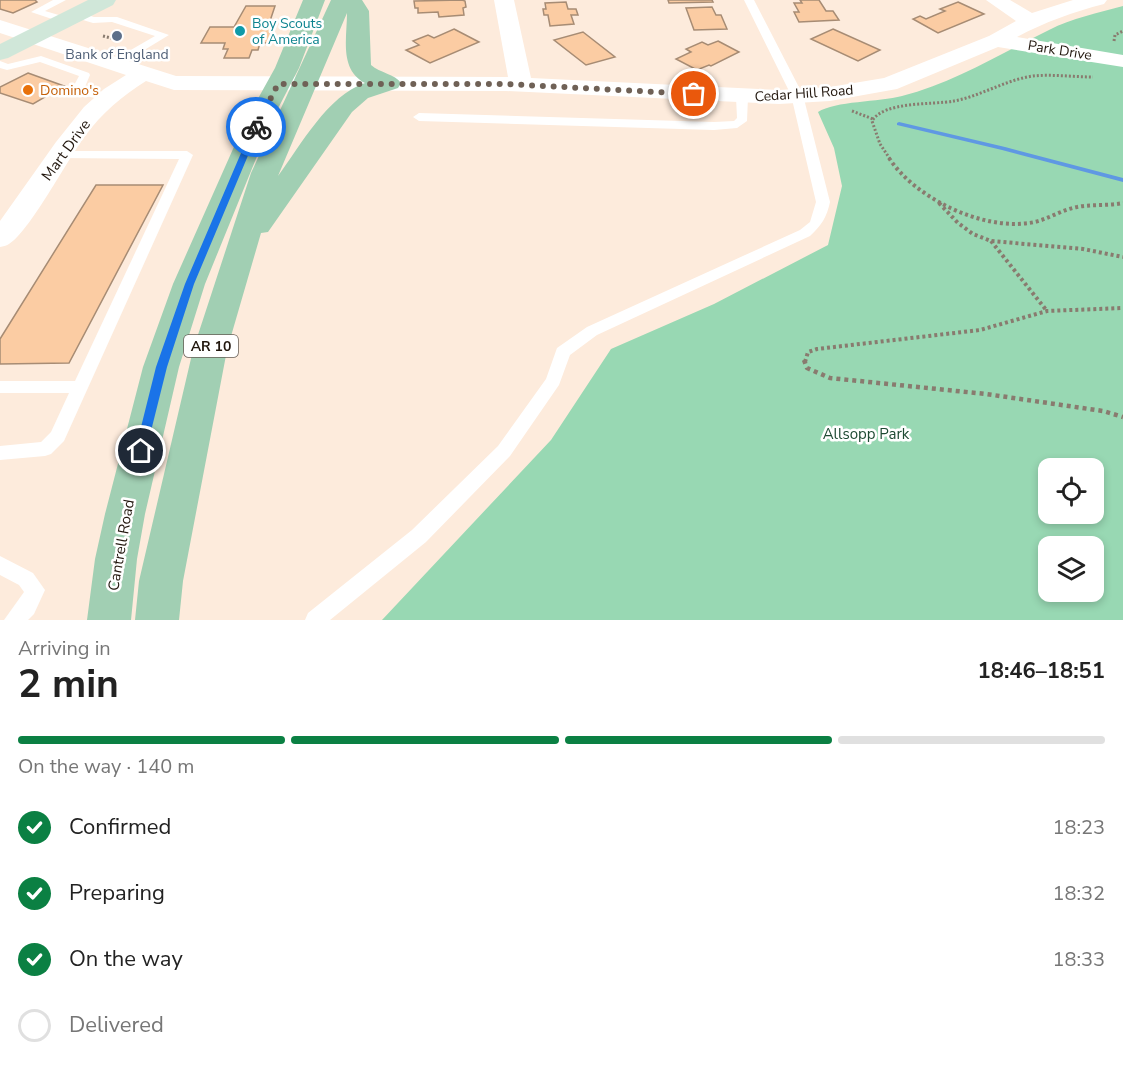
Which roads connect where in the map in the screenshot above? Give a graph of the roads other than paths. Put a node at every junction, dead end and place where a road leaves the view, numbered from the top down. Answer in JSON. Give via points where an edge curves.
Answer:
{"nodes":[{"id":1,"x":105,"y":0,"type":"edge"},
{"id":2,"x":314,"y":0,"type":"edge"},
{"id":3,"x":342,"y":0,"type":"edge"},
{"id":4,"x":351,"y":0,"type":"edge"},
{"id":5,"x":504,"y":0,"type":"edge"},
{"id":6,"x":749,"y":0,"type":"edge"},
{"id":7,"x":996,"y":0,"type":"edge"},
{"id":8,"x":1096,"y":0,"type":"edge"},
{"id":9,"x":1053,"y":4,"type":"edge"},
{"id":10,"x":68,"y":12,"type":"edge"},
{"id":11,"x":1030,"y":21,"type":"junction"},
{"id":12,"x":0,"y":26,"type":"edge"},
{"id":13,"x":33,"y":37,"type":"junction"},
{"id":14,"x":996,"y":40,"type":"junction"},
{"id":15,"x":75,"y":51,"type":"junction"},
{"id":16,"x":0,"y":53,"type":"edge"},
{"id":17,"x":1123,"y":61,"type":"edge"},
{"id":18,"x":52,"y":63,"type":"junction"},
{"id":19,"x":0,"y":64,"type":"edge"},
{"id":20,"x":114,"y":64,"type":"junction"},
{"id":21,"x":143,"y":74,"type":"junction"},
{"id":22,"x":389,"y":83,"type":"junction"},
{"id":23,"x":292,"y":84,"type":"junction"},
{"id":24,"x":521,"y":85,"type":"junction"},
{"id":25,"x":797,"y":95,"type":"junction"},
{"id":26,"x":742,"y":97,"type":"junction"},
{"id":27,"x":108,"y":98,"type":"junction"},
{"id":28,"x":419,"y":117,"type":"dead end"},
{"id":29,"x":60,"y":155,"type":"junction"},
{"id":30,"x":0,"y":238,"type":"edge"},
{"id":31,"x":244,"y":244,"type":"junction"},
{"id":32,"x":0,"y":387,"type":"edge"},
{"id":33,"x":81,"y":387,"type":"junction"},
{"id":34,"x":0,"y":453,"type":"edge"},
{"id":35,"x":0,"y":565,"type":"edge"},
{"id":36,"x":110,"y":608,"type":"edge"},
{"id":37,"x":14,"y":620,"type":"edge"},
{"id":38,"x":88,"y":620,"type":"edge"},
{"id":39,"x":158,"y":620,"type":"edge"},
{"id":40,"x":315,"y":620,"type":"edge"}],
"edges":[{"from":1,"to":10,"type":"street"},
{"from":2,"to":23,"type":"main road","name":"Cantrell Road","number":"AR 10","via":[[287,68]]},
{"from":3,"to":23,"type":"main road","name":"Cantrell Road","number":"AR 10"},
{"from":4,"to":22,"type":"main road","via":[[358,11],[359,65],[369,76]]},
{"from":5,"to":24,"type":"street"},
{"from":6,"to":25,"type":"lane"},
{"from":7,"to":11,"type":"street"},
{"from":8,"to":9,"type":"street","name":"Cedar Hill Road"},
{"from":9,"to":11,"type":"street","name":"Cedar Hill Road"},
{"from":10,"to":13,"type":"street"},
{"from":10,"to":20,"type":"lane","via":[[93,20],[113,19],[164,35]]},
{"from":11,"to":14,"type":"street","name":"Cedar Hill Road"},
{"from":12,"to":13,"type":"street","name":"Cedar Hill Road"},
{"from":13,"to":15,"type":"street","name":"Cedar Hill Road"},
{"from":13,"to":16,"type":"street"},
{"from":14,"to":17,"type":"street","name":"Park Drive"},
{"from":14,"to":25,"type":"street","name":"Cedar Hill Road","via":[[889,84]]},
{"from":15,"to":18,"type":"lane"},
{"from":15,"to":20,"type":"street","name":"Cedar Hill Road"},
{"from":18,"to":19,"type":"lane","via":[[41,59],[7,67]]},
{"from":18,"to":27,"type":"lane","via":[[85,75],[77,91]]},
{"from":20,"to":21,"type":"street","name":"Cedar Hill Road"},
{"from":21,"to":23,"type":"street","name":"Cedar Hill Road","via":[[174,83]]},
{"from":21,"to":27,"type":"street","name":"Mart Drive"},
{"from":22,"to":23,"type":"street","name":"Cedar Hill Road"},
{"from":22,"to":24,"type":"street","name":"Cedar Hill Road"},
{"from":22,"to":31,"type":"main road","via":[[359,93],[343,107]]},
{"from":23,"to":31,"type":"main road","name":"Cantrell Road","number":"AR 10"},
{"from":23,"to":36,"type":"main road","name":"Cantrell Road","number":"AR 10","via":[[258,122],[189,284],[161,367],[125,514]]},
{"from":24,"to":26,"type":"street","name":"Cedar Hill Road"},
{"from":25,"to":26,"type":"street","name":"Cedar Hill Road"},
{"from":25,"to":40,"type":"lane","via":[[823,202],[815,224],[768,251],[608,323],[563,352],[553,381],[504,451],[419,536]]},
{"from":26,"to":28,"type":"lane","via":[[743,120],[714,126]]},
{"from":27,"to":29,"type":"street","name":"Mart Drive"},
{"from":29,"to":30,"type":"street","name":"Mart Drive"},
{"from":29,"to":33,"type":"lane","via":[[188,155]]},
{"from":31,"to":39,"type":"main road","name":"Cantrell Road","number":"AR 10","via":[[210,350],[192,427],[161,581]]},
{"from":32,"to":33,"type":"lane"},
{"from":33,"to":34,"type":"lane","via":[[58,436],[45,449]]},
{"from":35,"to":37,"type":"lane","via":[[26,579],[35,590],[27,607]]},
{"from":36,"to":38,"type":"lane"}]}
